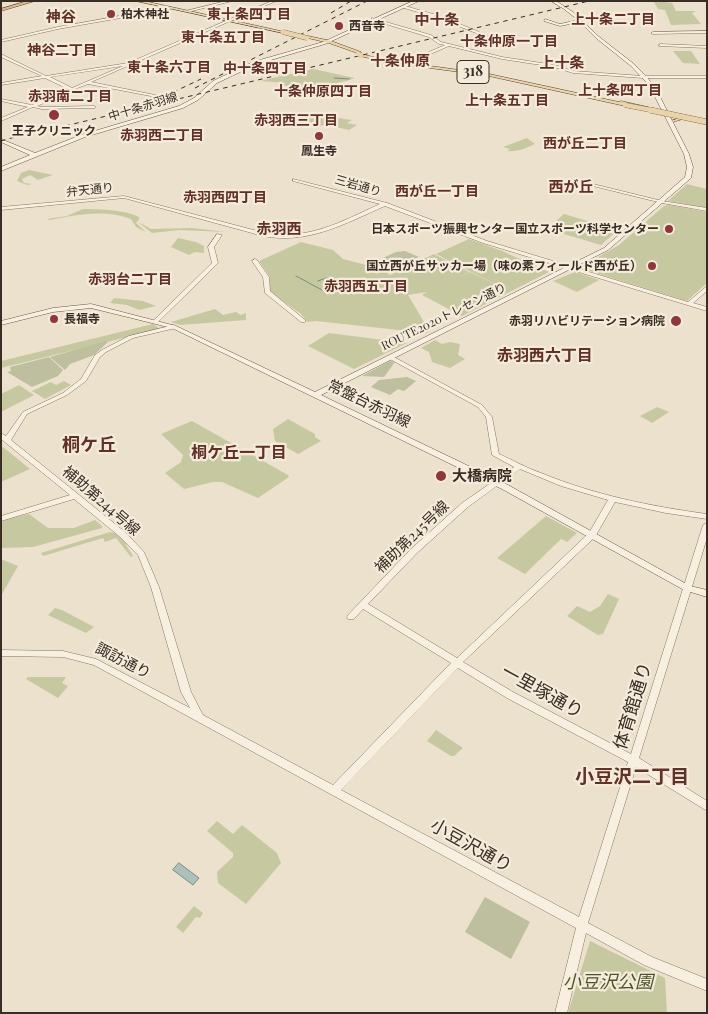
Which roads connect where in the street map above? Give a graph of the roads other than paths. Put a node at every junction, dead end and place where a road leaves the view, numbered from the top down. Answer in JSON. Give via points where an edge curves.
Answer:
{"nodes":[{"id":1,"x":29,"y":1,"type":"edge"},
{"id":2,"x":33,"y":1,"type":"edge"},
{"id":3,"x":138,"y":1,"type":"edge"},
{"id":4,"x":142,"y":1,"type":"edge"},
{"id":5,"x":231,"y":1,"type":"edge"},
{"id":6,"x":275,"y":1,"type":"edge"},
{"id":7,"x":417,"y":1,"type":"edge"},
{"id":8,"x":553,"y":1,"type":"edge"},
{"id":9,"x":405,"y":7,"type":"junction"},
{"id":10,"x":170,"y":8,"type":"junction"},
{"id":11,"x":1,"y":9,"type":"edge"},
{"id":12,"x":188,"y":11,"type":"junction"},
{"id":13,"x":373,"y":19,"type":"junction"},
{"id":14,"x":545,"y":20,"type":"dead end"},
{"id":15,"x":230,"y":21,"type":"junction"},
{"id":16,"x":581,"y":21,"type":"junction"},
{"id":17,"x":707,"y":32,"type":"edge"},
{"id":18,"x":653,"y":33,"type":"dead end"},
{"id":19,"x":698,"y":33,"type":"junction"},
{"id":20,"x":488,"y":36,"type":"dead end"},
{"id":21,"x":1,"y":41,"type":"edge"},
{"id":22,"x":327,"y":42,"type":"junction"},
{"id":23,"x":449,"y":45,"type":"junction"},
{"id":24,"x":660,"y":45,"type":"dead end"},
{"id":25,"x":706,"y":48,"type":"edge"},
{"id":26,"x":361,"y":54,"type":"junction"},
{"id":27,"x":1,"y":55,"type":"edge"},
{"id":28,"x":138,"y":62,"type":"junction"},
{"id":29,"x":407,"y":63,"type":"junction"},
{"id":30,"x":46,"y":77,"type":"junction"},
{"id":31,"x":646,"y":77,"type":"junction"},
{"id":32,"x":707,"y":77,"type":"edge"},
{"id":33,"x":89,"y":83,"type":"junction"},
{"id":34,"x":1,"y":84,"type":"edge"},
{"id":35,"x":72,"y":90,"type":"junction"},
{"id":36,"x":584,"y":95,"type":"junction"},
{"id":37,"x":155,"y":96,"type":"dead end"},
{"id":38,"x":1,"y":100,"type":"edge"},
{"id":39,"x":33,"y":106,"type":"junction"},
{"id":40,"x":94,"y":107,"type":"dead end"},
{"id":41,"x":667,"y":113,"type":"junction"},
{"id":42,"x":684,"y":118,"type":"junction"},
{"id":43,"x":1,"y":120,"type":"edge"},
{"id":44,"x":673,"y":121,"type":"junction"},
{"id":45,"x":707,"y":121,"type":"edge"},
{"id":46,"x":677,"y":134,"type":"junction"},
{"id":47,"x":1,"y":140,"type":"edge"},
{"id":48,"x":34,"y":155,"type":"junction"},
{"id":49,"x":1,"y":170,"type":"edge"},
{"id":50,"x":295,"y":180,"type":"dead end"},
{"id":51,"x":595,"y":185,"type":"dead end"},
{"id":52,"x":662,"y":202,"type":"junction"},
{"id":53,"x":385,"y":204,"type":"junction"},
{"id":54,"x":1,"y":209,"type":"edge"},
{"id":55,"x":707,"y":210,"type":"edge"},
{"id":56,"x":219,"y":235,"type":"dead end"},
{"id":57,"x":255,"y":261,"type":"dead end"},
{"id":58,"x":570,"y":267,"type":"junction"},
{"id":59,"x":707,"y":288,"type":"edge"},
{"id":60,"x":689,"y":304,"type":"junction"},
{"id":61,"x":705,"y":309,"type":"edge"},
{"id":62,"x":303,"y":321,"type":"dead end"},
{"id":63,"x":156,"y":322,"type":"junction"},
{"id":64,"x":1,"y":323,"type":"edge"},
{"id":65,"x":174,"y":328,"type":"junction"},
{"id":66,"x":390,"y":357,"type":"junction"},
{"id":67,"x":315,"y":395,"type":"junction"},
{"id":68,"x":4,"y":438,"type":"edge"},
{"id":69,"x":520,"y":466,"type":"junction"},
{"id":70,"x":496,"y":483,"type":"junction"},
{"id":71,"x":76,"y":496,"type":"junction"},
{"id":72,"x":613,"y":498,"type":"junction"},
{"id":73,"x":707,"y":517,"type":"edge"},
{"id":74,"x":1,"y":519,"type":"edge"},
{"id":75,"x":707,"y":525,"type":"edge"},
{"id":76,"x":592,"y":536,"type":"junction"},
{"id":77,"x":688,"y":588,"type":"junction"},
{"id":78,"x":707,"y":594,"type":"edge"},
{"id":79,"x":363,"y":605,"type":"junction"},
{"id":80,"x":351,"y":617,"type":"dead end"},
{"id":81,"x":1,"y":653,"type":"edge"},
{"id":82,"x":458,"y":662,"type":"junction"},
{"id":83,"x":200,"y":717,"type":"junction"},
{"id":84,"x":222,"y":730,"type":"joint"},
{"id":85,"x":634,"y":760,"type":"junction"},
{"id":86,"x":334,"y":791,"type":"junction"},
{"id":87,"x":707,"y":807,"type":"edge"},
{"id":88,"x":582,"y":926,"type":"junction"},
{"id":89,"x":707,"y":985,"type":"edge"},
{"id":90,"x":561,"y":1013,"type":"edge"}],
"edges":[{"from":1,"to":11,"type":"highway"},
{"from":2,"to":11,"type":"highway"},
{"from":3,"to":10,"type":"main road","number":"318"},
{"from":4,"to":12,"type":"main road","number":"318"},
{"from":5,"to":12,"type":"street"},
{"from":6,"to":15,"type":"street"},
{"from":7,"to":9,"type":"main road","name":"中十条赤羽線"},
{"from":8,"to":16,"type":"main road","via":[[568,8]]},
{"from":9,"to":13,"type":"main road","name":"中十条赤羽線"},
{"from":9,"to":20,"type":"street"},
{"from":10,"to":15,"type":"main road","number":"318"},
{"from":10,"to":21,"type":"street"},
{"from":12,"to":15,"type":"main road","number":"318"},
{"from":13,"to":22,"type":"main road","name":"中十条赤羽線"},
{"from":13,"to":23,"type":"street","via":[[428,35]]},
{"from":14,"to":16,"type":"main road","via":[[559,25]]},
{"from":15,"to":22,"type":"main road","number":"318","bridge":true},
{"from":15,"to":28,"type":"street"},
{"from":16,"to":31,"type":"main road"},
{"from":17,"to":19,"type":"street"},
{"from":18,"to":19,"type":"street"},
{"from":19,"to":25,"type":"street"},
{"from":22,"to":26,"type":"main road","number":"318"},
{"from":22,"to":48,"type":"main road","name":"中十条赤羽線","via":[[255,63],[215,82],[196,99],[181,106],[83,136]]},
{"from":23,"to":29,"type":"street"},
{"from":23,"to":31,"type":"street","via":[[574,72]]},
{"from":24,"to":25,"type":"street"},
{"from":26,"to":29,"type":"main road","number":"318"},
{"from":26,"to":36,"type":"main road","number":"318"},
{"from":27,"to":30,"type":"street"},
{"from":28,"to":30,"type":"street"},
{"from":28,"to":33,"type":"street"},
{"from":29,"to":36,"type":"main road","number":"318","via":[[476,72]]},
{"from":30,"to":34,"type":"street"},
{"from":30,"to":35,"type":"street"},
{"from":31,"to":32,"type":"street"},
{"from":31,"to":41,"type":"main road"},
{"from":33,"to":35,"type":"street"},
{"from":33,"to":37,"type":"street"},
{"from":35,"to":39,"type":"street"},
{"from":36,"to":41,"type":"main road"},
{"from":36,"to":45,"type":"main road","number":"318","bridge":true},
{"from":38,"to":39,"type":"street"},
{"from":39,"to":40,"type":"street"},
{"from":39,"to":43,"type":"street"},
{"from":41,"to":42,"type":"main road"},
{"from":41,"to":44,"type":"main road","name":"ROUTE2020トレセン通り"},
{"from":41,"to":45,"type":"main road"},
{"from":41,"to":46,"type":"main road","name":"ROUTE2020トレセン通り"},
{"from":42,"to":44,"type":"main road"},
{"from":42,"to":45,"type":"main road"},
{"from":44,"to":46,"type":"main road","name":"ROUTE2020トレセン通り"},
{"from":46,"to":52,"type":"main road","name":"ROUTE2020トレセン通り","via":[[690,172],[686,180]]},
{"from":47,"to":48,"type":"main road"},
{"from":48,"to":49,"type":"main road","name":"中十条赤羽線"},
{"from":50,"to":53,"type":"street","name":"三岩通り"},
{"from":51,"to":52,"type":"street"},
{"from":52,"to":55,"type":"street"},
{"from":52,"to":58,"type":"main road","name":"ROUTE2020トレセン通り","via":[[610,246]]},
{"from":53,"to":54,"type":"street","name":"弁天通り","via":[[306,236],[272,236],[123,197]]},
{"from":53,"to":58,"type":"street","name":"三岩通り","via":[[469,237]]},
{"from":56,"to":63,"type":"street","via":[[211,247],[215,263]]},
{"from":57,"to":62,"type":"street","via":[[266,277],[266,292]]},
{"from":58,"to":60,"type":"street","name":"三岩通り"},
{"from":58,"to":66,"type":"main road","name":"ROUTE2020トレセン通り"},
{"from":59,"to":60,"type":"street"},
{"from":60,"to":61,"type":"street","name":"三岩通り"},
{"from":63,"to":64,"type":"main road","name":"常盤台赤羽線","via":[[97,307],[80,306]]},
{"from":63,"to":65,"type":"main road","name":"常盤台赤羽線"},
{"from":65,"to":67,"type":"main road","name":"常盤台赤羽線"},
{"from":65,"to":68,"type":"street","via":[[131,337],[104,351],[97,356],[84,380],[65,394],[25,413]]},
{"from":66,"to":67,"type":"main road","name":"ROUTE2020トレセン通り"},
{"from":66,"to":69,"type":"street","via":[[480,406],[489,416],[496,455]]},
{"from":67,"to":70,"type":"main road","name":"常盤台赤羽線"},
{"from":68,"to":71,"type":"street","name":"補助第244号線"},
{"from":69,"to":70,"type":"street","name":"補助第245号線"},
{"from":69,"to":72,"type":"street","via":[[546,478]]},
{"from":70,"to":76,"type":"main road","name":"常盤台赤羽線"},
{"from":70,"to":79,"type":"street","name":"補助第245号線","via":[[475,496],[414,551]]},
{"from":71,"to":74,"type":"street"},
{"from":71,"to":83,"type":"street","name":"補助第244号線","via":[[122,534],[146,564],[186,692]]},
{"from":72,"to":73,"type":"street"},
{"from":72,"to":76,"type":"street"},
{"from":75,"to":77,"type":"street","name":"体育館通り"},
{"from":76,"to":77,"type":"main road","name":"常盤台赤羽線"},
{"from":76,"to":82,"type":"street"},
{"from":77,"to":78,"type":"main road","name":"常盤台赤羽線"},
{"from":77,"to":85,"type":"street","name":"体育館通り"},
{"from":79,"to":80,"type":"street","name":"補助第245号線"},
{"from":79,"to":82,"type":"street","name":"一里塚通り"},
{"from":81,"to":83,"type":"street","name":"諏訪通り","via":[[83,657]]},
{"from":82,"to":85,"type":"street","name":"一里塚通り","via":[[510,694]]},
{"from":82,"to":86,"type":"street"},
{"from":83,"to":84,"type":"street","name":"諏訪通り"},
{"from":84,"to":86,"type":"street","name":"小豆沢通り"},
{"from":85,"to":87,"type":"street","name":"一里塚通り"},
{"from":85,"to":88,"type":"street","name":"体育館通り"},
{"from":86,"to":88,"type":"street","name":"小豆沢通り"},
{"from":88,"to":89,"type":"street","name":"小豆沢通り","via":[[648,962]]},
{"from":88,"to":90,"type":"street","name":"体育館通り"}]}
